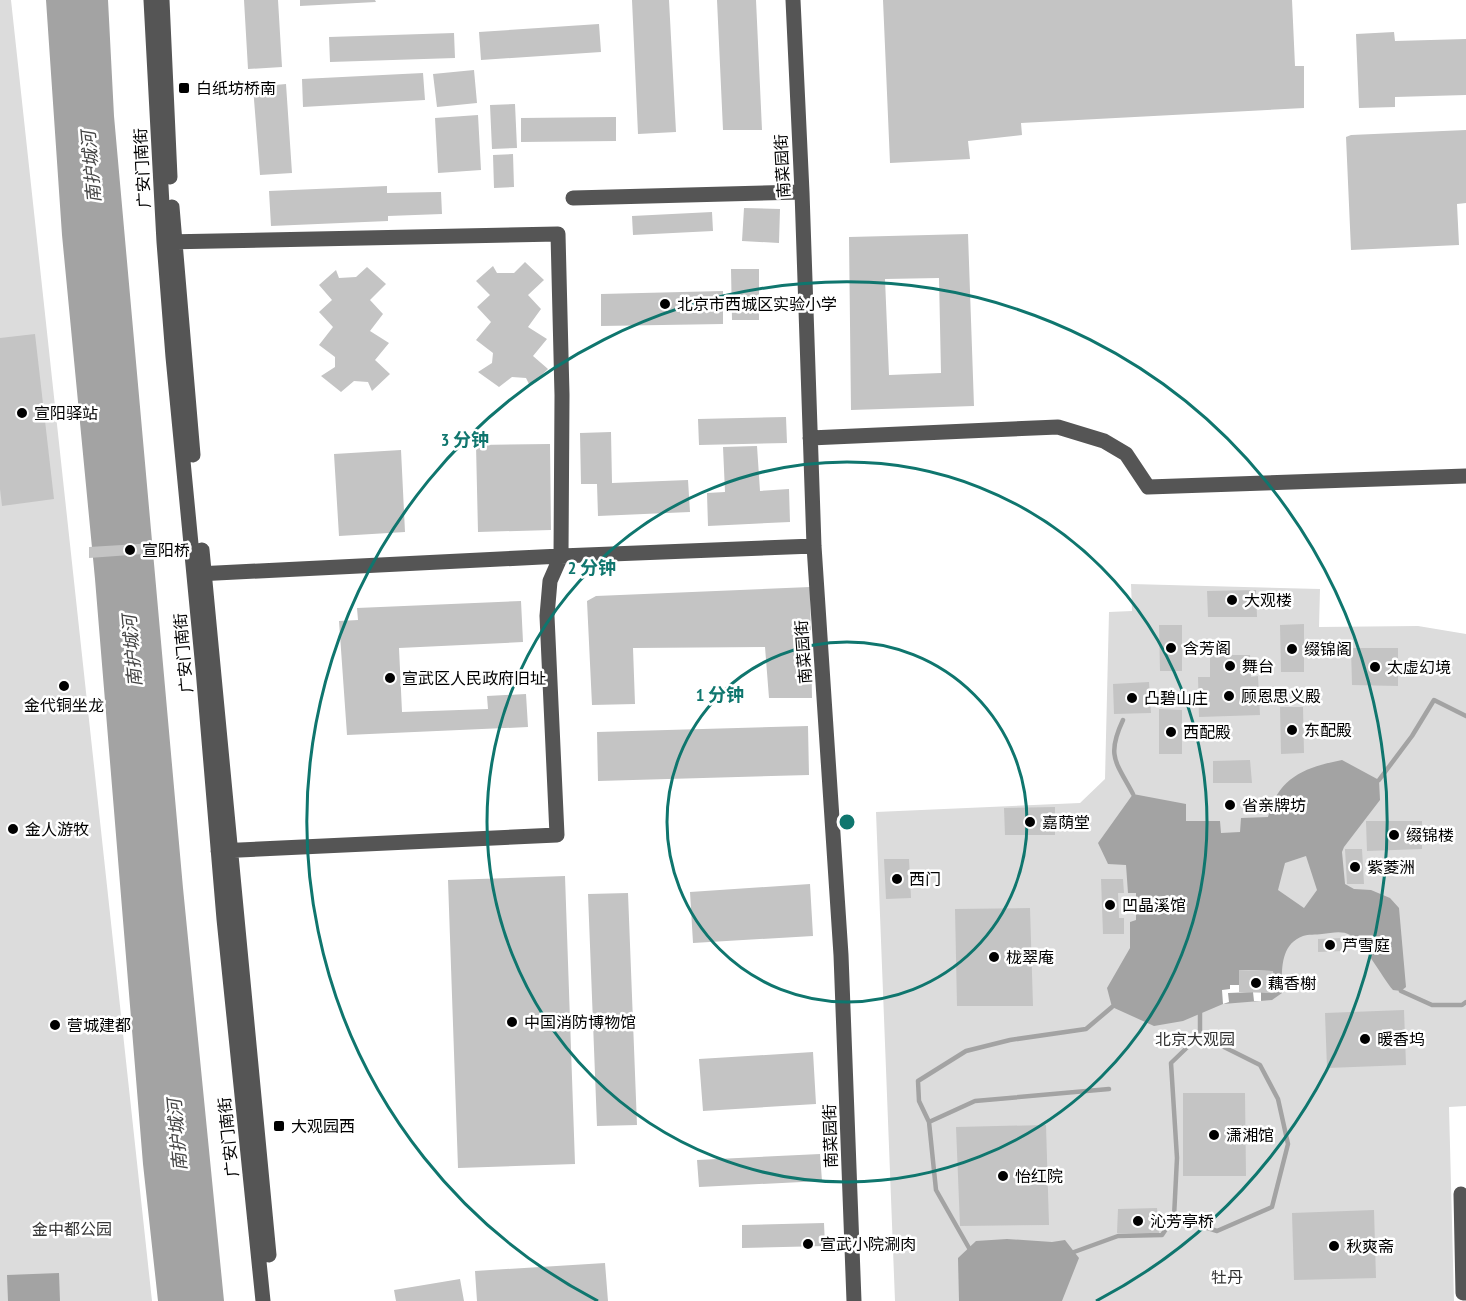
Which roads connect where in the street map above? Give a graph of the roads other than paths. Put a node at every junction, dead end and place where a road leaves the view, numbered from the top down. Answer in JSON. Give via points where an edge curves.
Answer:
{"nodes":[{"id":1,"x":151,"y":0,"type":"edge"},
{"id":2,"x":162,"y":0,"type":"edge"},
{"id":3,"x":793,"y":0,"type":"edge"},
{"id":4,"x":802,"y":192,"type":"junction"},
{"id":5,"x":573,"y":198,"type":"dead end"},
{"id":6,"x":169,"y":242,"type":"junction"},
{"id":7,"x":810,"y":438,"type":"junction"},
{"id":8,"x":1466,"y":476,"type":"edge"},
{"id":9,"x":814,"y":546,"type":"junction"},
{"id":10,"x":561,"y":556,"type":"junction"},
{"id":11,"x":199,"y":574,"type":"junction"},
{"id":12,"x":224,"y":851,"type":"junction"},
{"id":13,"x":1461,"y":1194,"type":"dead end"},
{"id":14,"x":1466,"y":1293,"type":"edge"},
{"id":15,"x":263,"y":1301,"type":"edge"},
{"id":16,"x":273,"y":1301,"type":"edge"},
{"id":17,"x":854,"y":1301,"type":"edge"}],
"edges":[{"from":1,"to":6,"type":"street","name":"广安门南街"},
{"from":2,"to":6,"type":"street","name":"广安门南街"},
{"from":3,"to":4,"type":"street","name":"南菜园街"},
{"from":4,"to":5,"type":"street"},
{"from":4,"to":7,"type":"street","name":"南菜园街"},
{"from":6,"to":10,"type":"street","via":[[558,234]]},
{"from":6,"to":11,"type":"street","name":"广安门南街"},
{"from":7,"to":8,"type":"street","via":[[1058,427],[1104,441],[1126,454],[1148,487]]},
{"from":7,"to":9,"type":"street","name":"南菜园街"},
{"from":9,"to":10,"type":"street"},
{"from":9,"to":17,"type":"street","name":"南菜园街","via":[[841,955]]},
{"from":10,"to":11,"type":"street"},
{"from":10,"to":12,"type":"street","via":[[550,580],[547,616],[557,835]]},
{"from":11,"to":12,"type":"street","name":"广安门南街"},
{"from":12,"to":15,"type":"street","name":"广安门南街"},
{"from":12,"to":16,"type":"street","name":"广安门南街"},
{"from":13,"to":14,"type":"street"}]}
